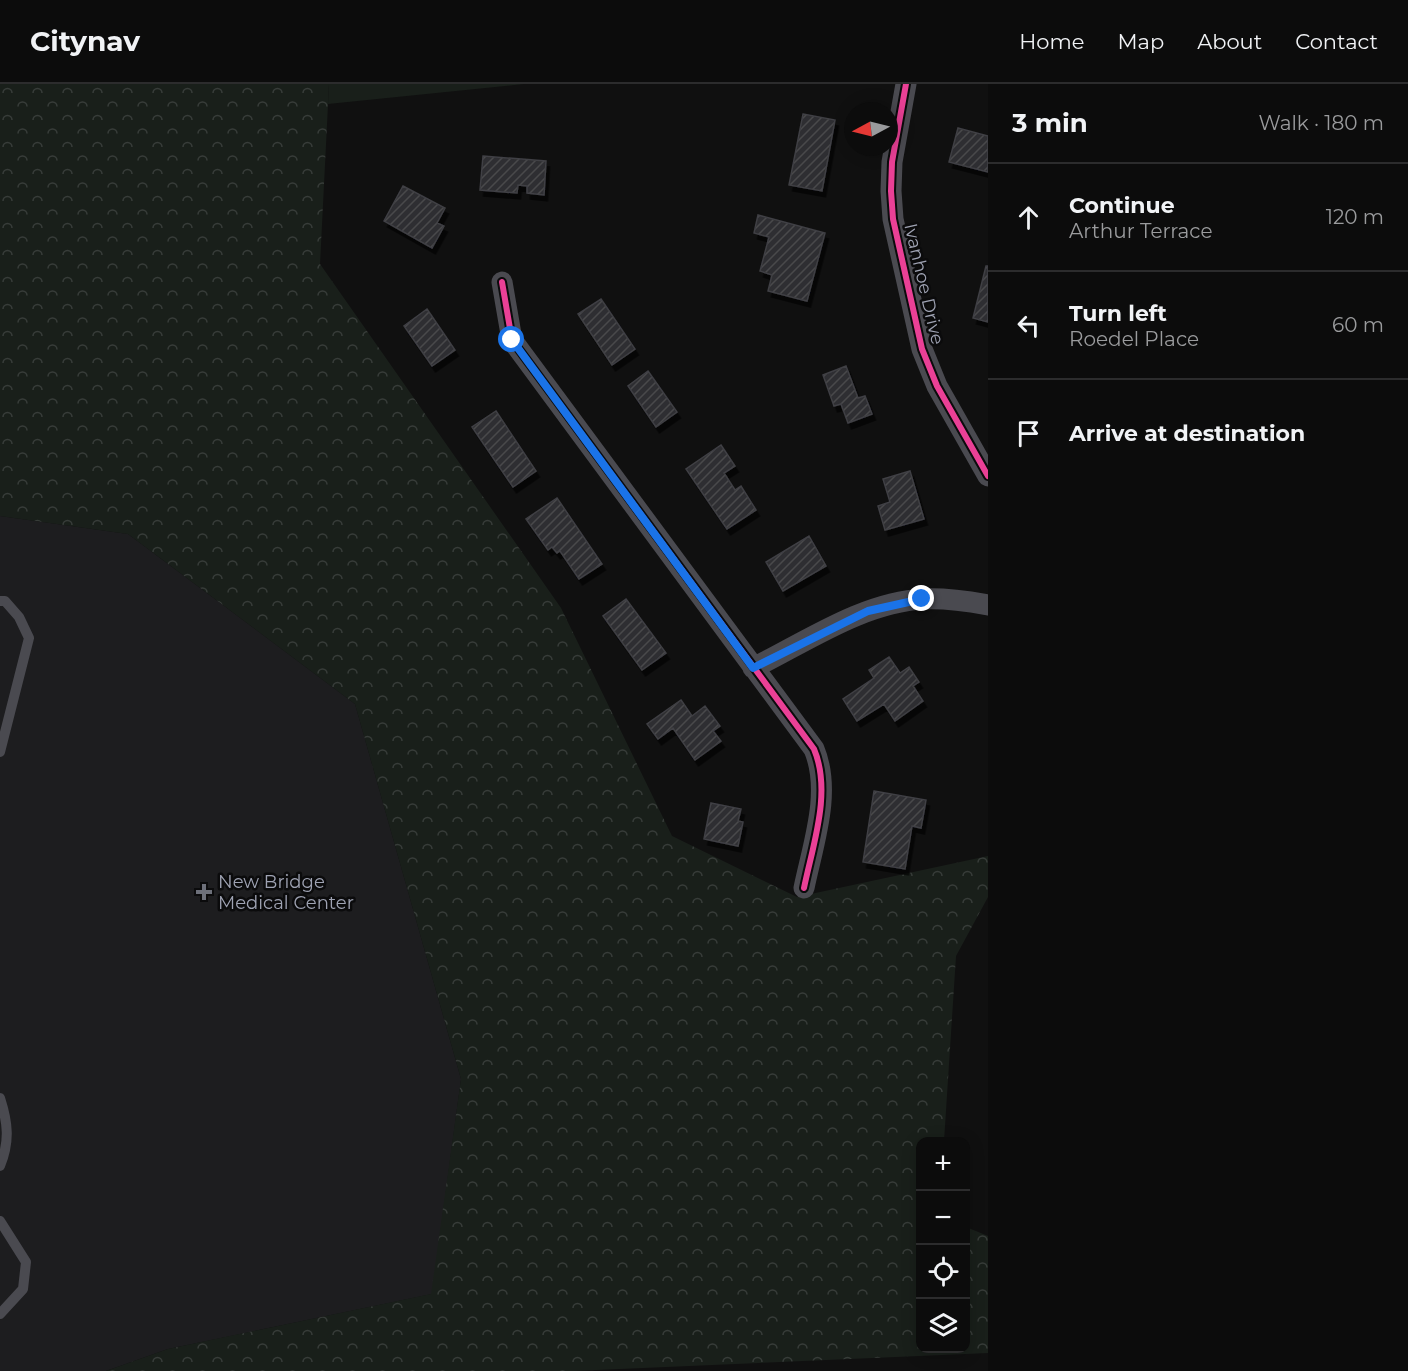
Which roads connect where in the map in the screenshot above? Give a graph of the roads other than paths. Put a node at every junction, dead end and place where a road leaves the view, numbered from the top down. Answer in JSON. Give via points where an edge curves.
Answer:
{"nodes":[{"id":1,"x":906,"y":84,"type":"edge"},
{"id":2,"x":502,"y":282,"type":"dead end"},
{"id":3,"x":988,"y":476,"type":"edge"},
{"id":4,"x":0,"y":601,"type":"edge"},
{"id":5,"x":988,"y":605,"type":"edge"},
{"id":6,"x":753,"y":668,"type":"junction"},
{"id":7,"x":4,"y":719,"type":"edge"},
{"id":8,"x":0,"y":752,"type":"edge"},
{"id":9,"x":804,"y":888,"type":"dead end"},
{"id":10,"x":0,"y":1098,"type":"edge"},
{"id":11,"x":0,"y":1166,"type":"edge"},
{"id":12,"x":0,"y":1221,"type":"edge"},
{"id":13,"x":0,"y":1314,"type":"edge"}],
"edges":[{"from":1,"to":3,"type":"street","name":"Ivanhoe Drive","via":[[892,162],[893,219],[922,349],[937,386]]},
{"from":2,"to":6,"type":"street","via":[[512,340]]},
{"from":4,"to":7,"type":"lane","via":[[5,601],[20,617],[29,638]]},
{"from":5,"to":6,"type":"street","via":[[954,599],[891,604],[868,611]]},
{"from":6,"to":9,"type":"street","via":[[817,755],[822,801]]},
{"from":7,"to":8,"type":"lane"},
{"from":10,"to":11,"type":"lane","via":[[8,1124],[8,1141]]},
{"from":12,"to":13,"type":"lane","via":[[26,1262],[23,1288]]}]}
